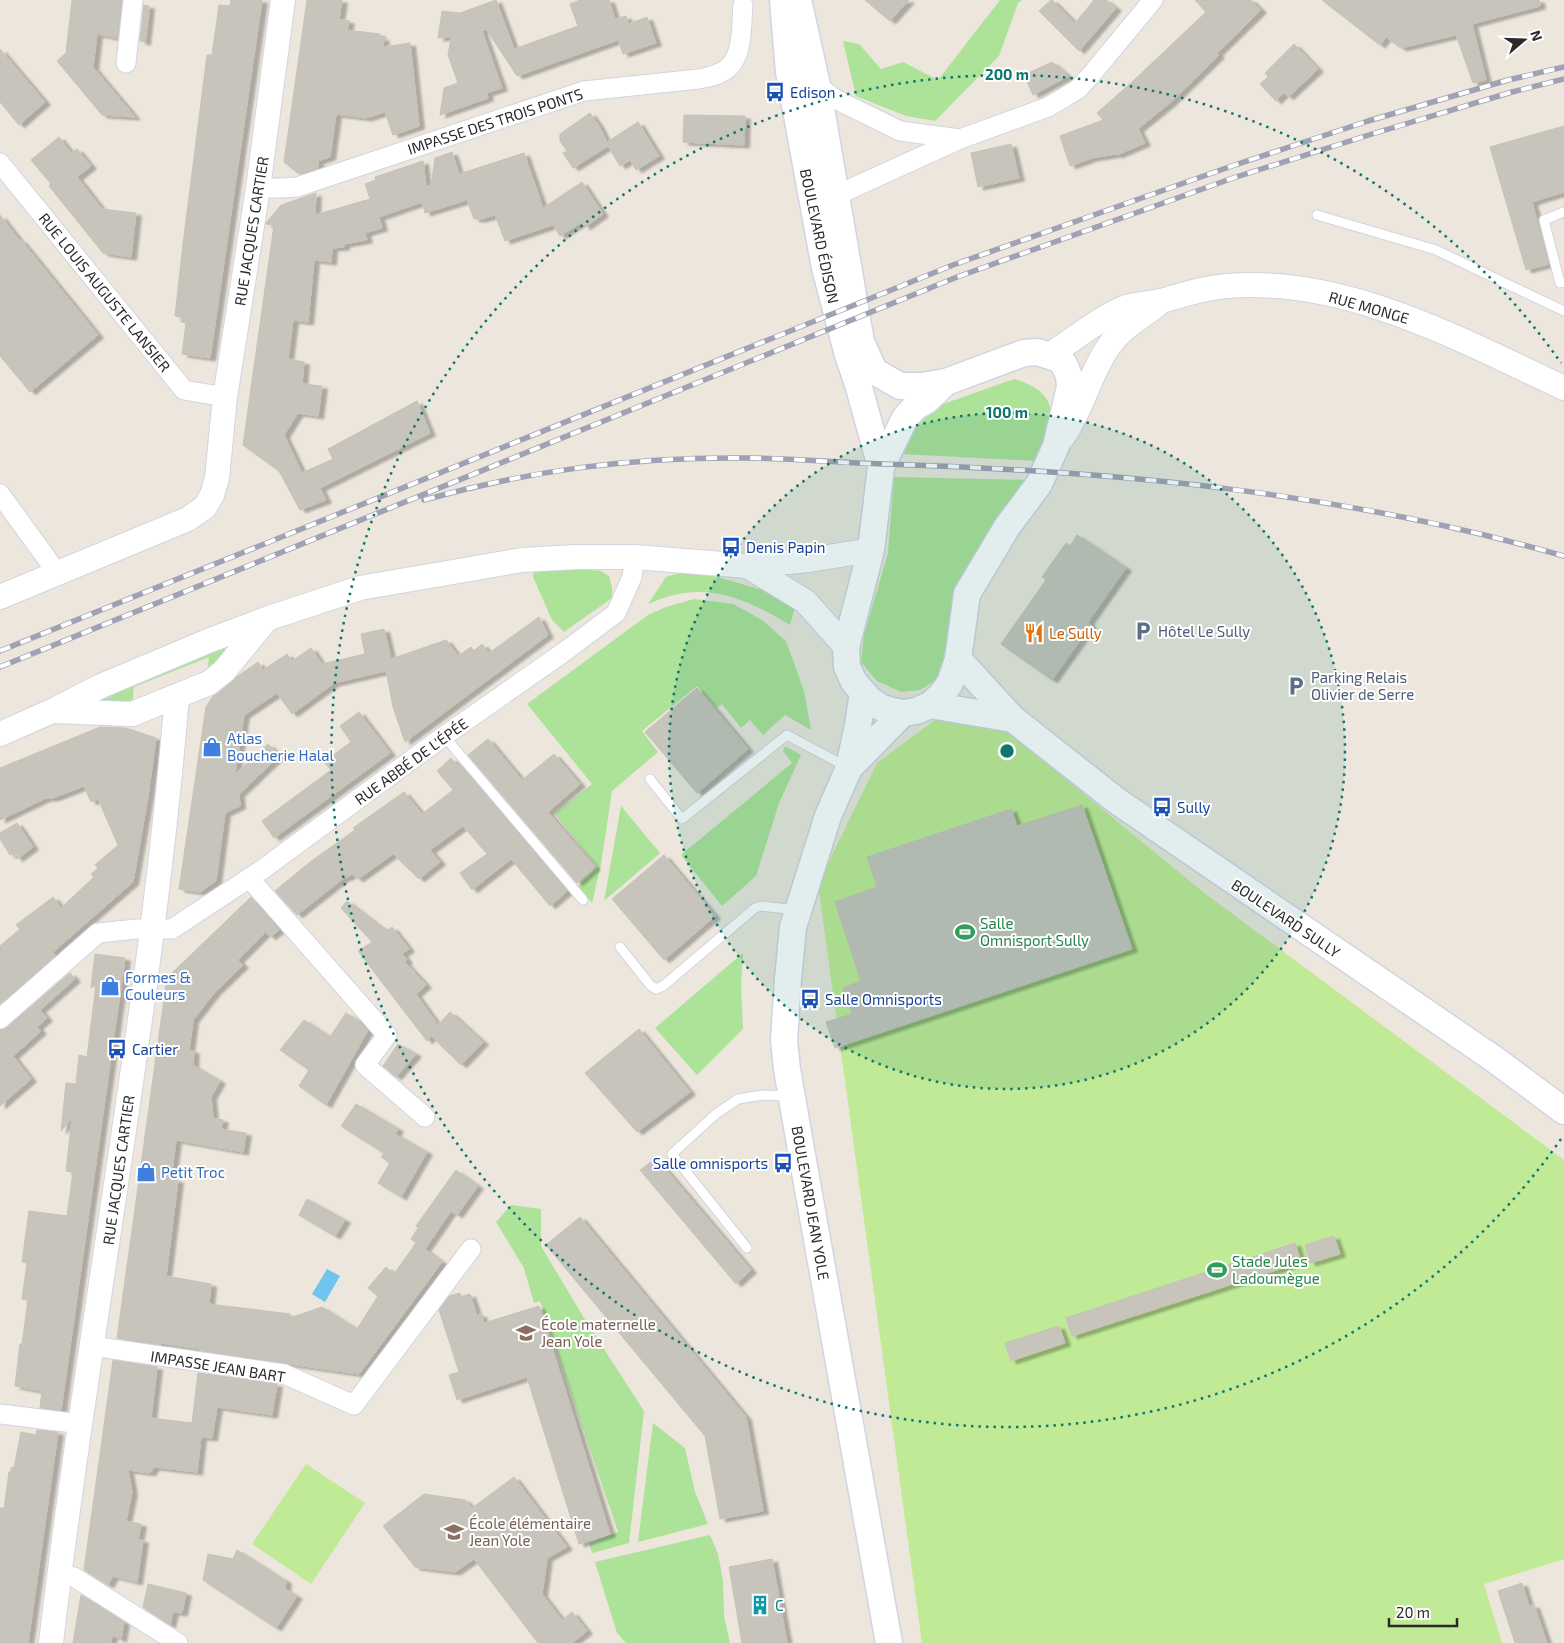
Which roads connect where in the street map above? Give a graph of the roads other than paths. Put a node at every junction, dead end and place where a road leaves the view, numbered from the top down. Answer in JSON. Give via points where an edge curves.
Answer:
{"nodes":[{"id":1,"x":133,"y":0,"type":"edge"},
{"id":2,"x":283,"y":0,"type":"edge"},
{"id":3,"x":783,"y":0,"type":"edge"},
{"id":4,"x":1153,"y":0,"type":"edge"},
{"id":5,"x":742,"y":2,"type":"edge"},
{"id":6,"x":804,"y":16,"type":"edge"},
{"id":7,"x":126,"y":63,"type":"dead end"},
{"id":8,"x":817,"y":85,"type":"junction"},
{"id":9,"x":960,"y":139,"type":"junction"},
{"id":10,"x":2,"y":170,"type":"edge"},
{"id":11,"x":258,"y":188,"type":"junction"},
{"id":12,"x":836,"y":195,"type":"junction"},
{"id":13,"x":1564,"y":212,"type":"edge"},
{"id":14,"x":1316,"y":215,"type":"dead end"},
{"id":15,"x":821,"y":247,"type":"junction"},
{"id":16,"x":1564,"y":282,"type":"edge"},
{"id":17,"x":1162,"y":301,"type":"junction"},
{"id":18,"x":1564,"y":311,"type":"edge"},
{"id":19,"x":1050,"y":355,"type":"junction"},
{"id":20,"x":946,"y":382,"type":"junction"},
{"id":21,"x":1564,"y":388,"type":"edge"},
{"id":22,"x":225,"y":397,"type":"junction"},
{"id":23,"x":1056,"y":446,"type":"junction"},
{"id":24,"x":881,"y":467,"type":"junction"},
{"id":25,"x":0,"y":494,"type":"edge"},
{"id":26,"x":870,"y":550,"type":"junction"},
{"id":27,"x":635,"y":557,"type":"junction"},
{"id":28,"x":747,"y":566,"type":"junction"},
{"id":29,"x":58,"y":574,"type":"junction"},
{"id":30,"x":0,"y":597,"type":"edge"},
{"id":31,"x":269,"y":618,"type":"junction"},
{"id":32,"x":846,"y":646,"type":"junction"},
{"id":33,"x":958,"y":659,"type":"junction"},
{"id":34,"x":863,"y":693,"type":"junction"},
{"id":35,"x":177,"y":696,"type":"junction"},
{"id":36,"x":930,"y":705,"type":"junction"},
{"id":37,"x":52,"y":711,"type":"junction"},
{"id":38,"x":903,"y":712,"type":"junction"},
{"id":39,"x":1013,"y":720,"type":"junction"},
{"id":40,"x":0,"y":734,"type":"edge"},
{"id":41,"x":444,"y":736,"type":"junction"},
{"id":42,"x":849,"y":768,"type":"junction"},
{"id":43,"x":650,"y":779,"type":"dead end"},
{"id":44,"x":249,"y":878,"type":"junction"},
{"id":45,"x":583,"y":900,"type":"dead end"},
{"id":46,"x":797,"y":910,"type":"junction"},
{"id":47,"x":153,"y":928,"type":"junction"},
{"id":48,"x":620,"y":947,"type":"dead end"},
{"id":49,"x":0,"y":1019,"type":"edge"},
{"id":50,"x":792,"y":1097,"type":"junction"},
{"id":51,"x":1564,"y":1111,"type":"edge"},
{"id":52,"x":425,"y":1117,"type":"dead end"},
{"id":53,"x":746,"y":1248,"type":"dead end"},
{"id":54,"x":471,"y":1249,"type":"dead end"},
{"id":55,"x":92,"y":1346,"type":"junction"},
{"id":56,"x":0,"y":1414,"type":"edge"},
{"id":57,"x":81,"y":1424,"type":"junction"},
{"id":58,"x":59,"y":1576,"type":"junction"},
{"id":59,"x":51,"y":1643,"type":"edge"},
{"id":60,"x":178,"y":1643,"type":"edge"},
{"id":61,"x":889,"y":1643,"type":"edge"}],
"edges":[{"from":1,"to":7,"type":"street"},
{"from":2,"to":11,"type":"street","name":"RUE JACQUES CARTIER"},
{"from":3,"to":15,"type":"main road","name":"BOULEVARD ÉDISON","via":[[789,72]]},
{"from":4,"to":9,"type":"street","via":[[1078,89],[1048,107]]},
{"from":5,"to":11,"type":"street","name":"IMPASSE DES TROIS PONTS","via":[[739,52],[729,68],[716,75],[699,80],[584,91],[297,187]]},
{"from":6,"to":8,"type":"main road","name":"BOULEVARD ÉDISON"},
{"from":8,"to":9,"type":"street","via":[[835,99],[900,131]]},
{"from":8,"to":12,"type":"main road","name":"BOULEVARD ÉDISON"},
{"from":9,"to":12,"type":"street"},
{"from":10,"to":22,"type":"street","name":"RUE LOUIS AUGUSTE LANSIER","via":[[184,390]]},
{"from":11,"to":22,"type":"street","name":"RUE JACQUES CARTIER"},
{"from":12,"to":15,"type":"street"},
{"from":12,"to":20,"type":"main road","name":"BOULEVARD ÉDISON","via":[[861,342],[874,371],[900,386]]},
{"from":13,"to":16,"type":"lane","via":[[1544,220],[1560,283]]},
{"from":14,"to":18,"type":"lane","via":[[1436,250]]},
{"from":15,"to":24,"type":"main road","name":"BOULEVARD ÉDISON"},
{"from":17,"to":19,"type":"street","name":"RUE MONGE","via":[[1126,307],[1100,320]]},
{"from":17,"to":21,"type":"street","name":"RUE MONGE","via":[[1191,292],[1255,285],[1324,293],[1386,309],[1427,324]]},
{"from":17,"to":23,"type":"street","name":"RUE MONGE","via":[[1130,323],[1108,347],[1071,426]]},
{"from":19,"to":20,"type":"main road","via":[[1024,352]]},
{"from":19,"to":23,"type":"main road","via":[[1064,364],[1070,387]]},
{"from":20,"to":24,"type":"main road","via":[[904,418]]},
{"from":22,"to":29,"type":"street","name":"RUE JACQUES CARTIER","via":[[216,478],[205,507],[188,519]]},
{"from":23,"to":33,"type":"main road","via":[[1039,484],[1007,527],[967,594]]},
{"from":24,"to":26,"type":"main road"},
{"from":25,"to":29,"type":"street"},
{"from":26,"to":28,"type":"street"},
{"from":26,"to":32,"type":"main road"},
{"from":27,"to":28,"type":"street"},
{"from":27,"to":31,"type":"street","via":[[522,560],[360,588]]},
{"from":27,"to":41,"type":"street","name":"RUE ABBÉ DE L'ÉPÉE","via":[[632,577],[616,613]]},
{"from":28,"to":32,"type":"street","via":[[805,601]]},
{"from":29,"to":30,"type":"street","name":"RUE JACQUES CARTIER"},
{"from":31,"to":35,"type":"street","via":[[209,684]]},
{"from":31,"to":37,"type":"street","via":[[101,686]]},
{"from":32,"to":34,"type":"main road","via":[[847,667]]},
{"from":33,"to":36,"type":"main road","via":[[950,683]]},
{"from":33,"to":39,"type":"main road","name":"BOULEVARD SULLY"},
{"from":34,"to":38,"type":"main road","via":[[880,706]]},
{"from":34,"to":42,"type":"main road","name":"BOULEVARD JEAN YOLE"},
{"from":35,"to":37,"type":"street","via":[[132,714]]},
{"from":35,"to":47,"type":"street","name":"RUE JACQUES CARTIER"},
{"from":36,"to":38,"type":"main road"},
{"from":36,"to":39,"type":"main road","name":"BOULEVARD SULLY"},
{"from":37,"to":40,"type":"street"},
{"from":38,"to":42,"type":"main road","name":"BOULEVARD JEAN YOLE"},
{"from":39,"to":51,"type":"main road","name":"BOULEVARD SULLY","via":[[1117,801]]},
{"from":41,"to":44,"type":"street","name":"RUE ABBÉ DE L'ÉPÉE"},
{"from":41,"to":45,"type":"lane"},
{"from":42,"to":43,"type":"lane","via":[[787,735],[682,819]]},
{"from":42,"to":46,"type":"main road","name":"BOULEVARD JEAN YOLE","via":[[828,816]]},
{"from":44,"to":47,"type":"street","name":"RUE ABBÉ DE L'ÉPÉE","via":[[172,929]]},
{"from":44,"to":52,"type":"street","via":[[387,1035],[364,1065]]},
{"from":46,"to":48,"type":"lane","via":[[754,908],[656,989],[650,986]]},
{"from":46,"to":50,"type":"main road","name":"BOULEVARD JEAN YOLE","via":[[790,953],[785,1034]]},
{"from":47,"to":49,"type":"street","name":"RUE ABBÉ DE L'ÉPÉE","via":[[98,933]]},
{"from":47,"to":55,"type":"street","name":"RUE JACQUES CARTIER"},
{"from":50,"to":53,"type":"lane","via":[[763,1095],[738,1099],[716,1114],[672,1154]]},
{"from":50,"to":61,"type":"main road","name":"BOULEVARD JEAN YOLE"},
{"from":54,"to":55,"type":"street","name":"IMPASSE JEAN BART","via":[[354,1405],[284,1374]]},
{"from":55,"to":57,"type":"street","name":"RUE JACQUES CARTIER"},
{"from":56,"to":57,"type":"street"},
{"from":57,"to":58,"type":"street","name":"RUE JACQUES CARTIER"},
{"from":58,"to":59,"type":"street","name":"RUE JACQUES CARTIER"},
{"from":58,"to":60,"type":"street","via":[[74,1577]]}]}
